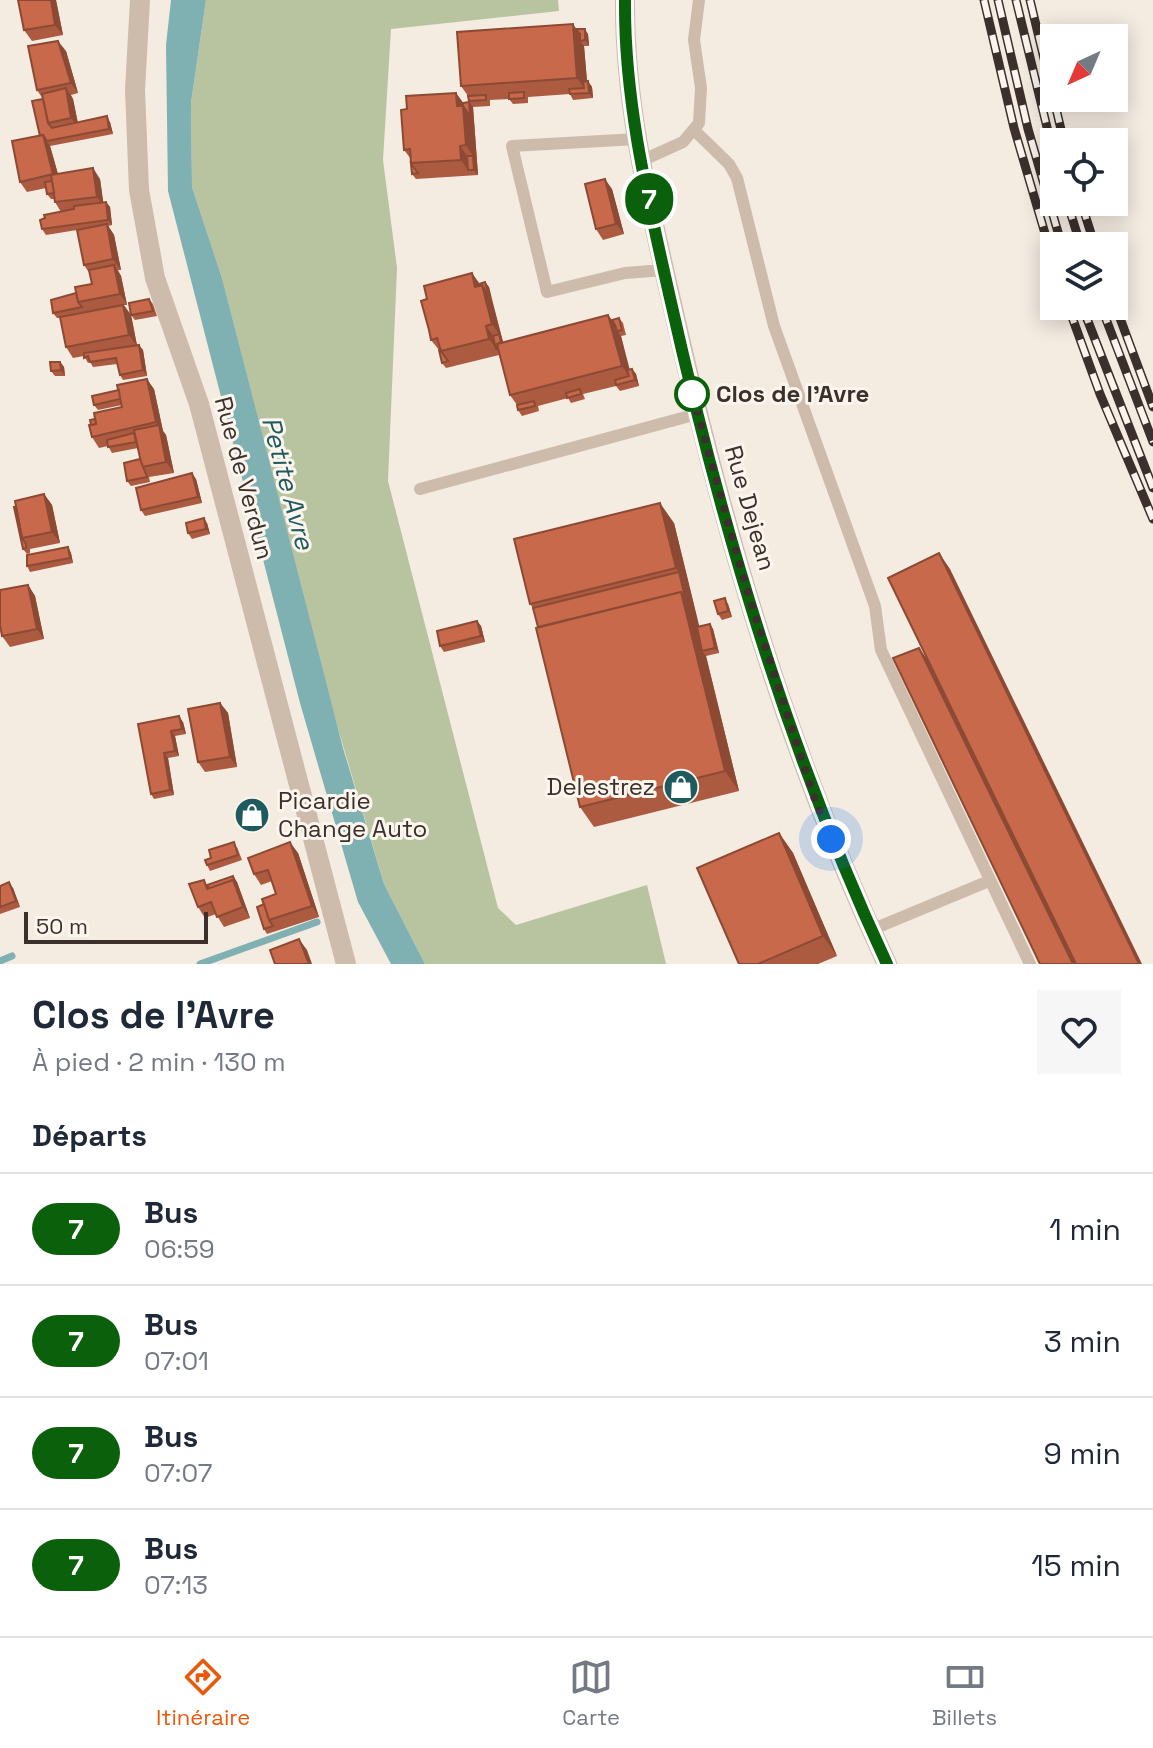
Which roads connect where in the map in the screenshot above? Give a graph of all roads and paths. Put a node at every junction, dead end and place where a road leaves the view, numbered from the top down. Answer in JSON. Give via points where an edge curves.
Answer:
{"nodes":[{"id":1,"x":140,"y":0,"type":"edge"},
{"id":2,"x":625,"y":0,"type":"edge"},
{"id":3,"x":699,"y":0,"type":"edge"},
{"id":4,"x":694,"y":130,"type":"junction"},
{"id":5,"x":637,"y":139,"type":"junction"},
{"id":6,"x":641,"y":161,"type":"junction"},
{"id":7,"x":664,"y":270,"type":"junction"},
{"id":8,"x":697,"y":414,"type":"junction"},
{"id":9,"x":420,"y":489,"type":"dead end"},
{"id":10,"x":989,"y":881,"type":"junction"},
{"id":11,"x":871,"y":930,"type":"junction"},
{"id":12,"x":346,"y":964,"type":"edge"},
{"id":13,"x":887,"y":964,"type":"edge"},
{"id":14,"x":1030,"y":964,"type":"edge"}],
"edges":[{"from":1,"to":12,"type":"street","name":"Rue de Verdun","via":[[135,90],[139,190],[155,278],[199,404]]},
{"from":2,"to":5,"type":"street","name":"Rue Dejean","via":[[628,83]]},
{"from":3,"to":4,"type":"lane","via":[[694,40],[701,88]]},
{"from":4,"to":6,"type":"lane","via":[[683,142]]},
{"from":4,"to":10,"type":"lane","via":[[737,178],[774,326],[875,606],[881,650]]},
{"from":5,"to":6,"type":"street","name":"Rue Dejean"},
{"from":5,"to":7,"type":"lane","via":[[512,146],[547,292],[625,273]]},
{"from":6,"to":7,"type":"street","name":"Rue Dejean"},
{"from":7,"to":8,"type":"street","name":"Rue Dejean"},
{"from":8,"to":9,"type":"lane"},
{"from":8,"to":11,"type":"street","name":"Rue Dejean","via":[[813,794]]},
{"from":10,"to":11,"type":"lane"},
{"from":10,"to":14,"type":"lane"},
{"from":11,"to":13,"type":"street","name":"Rue Dejean"}]}
